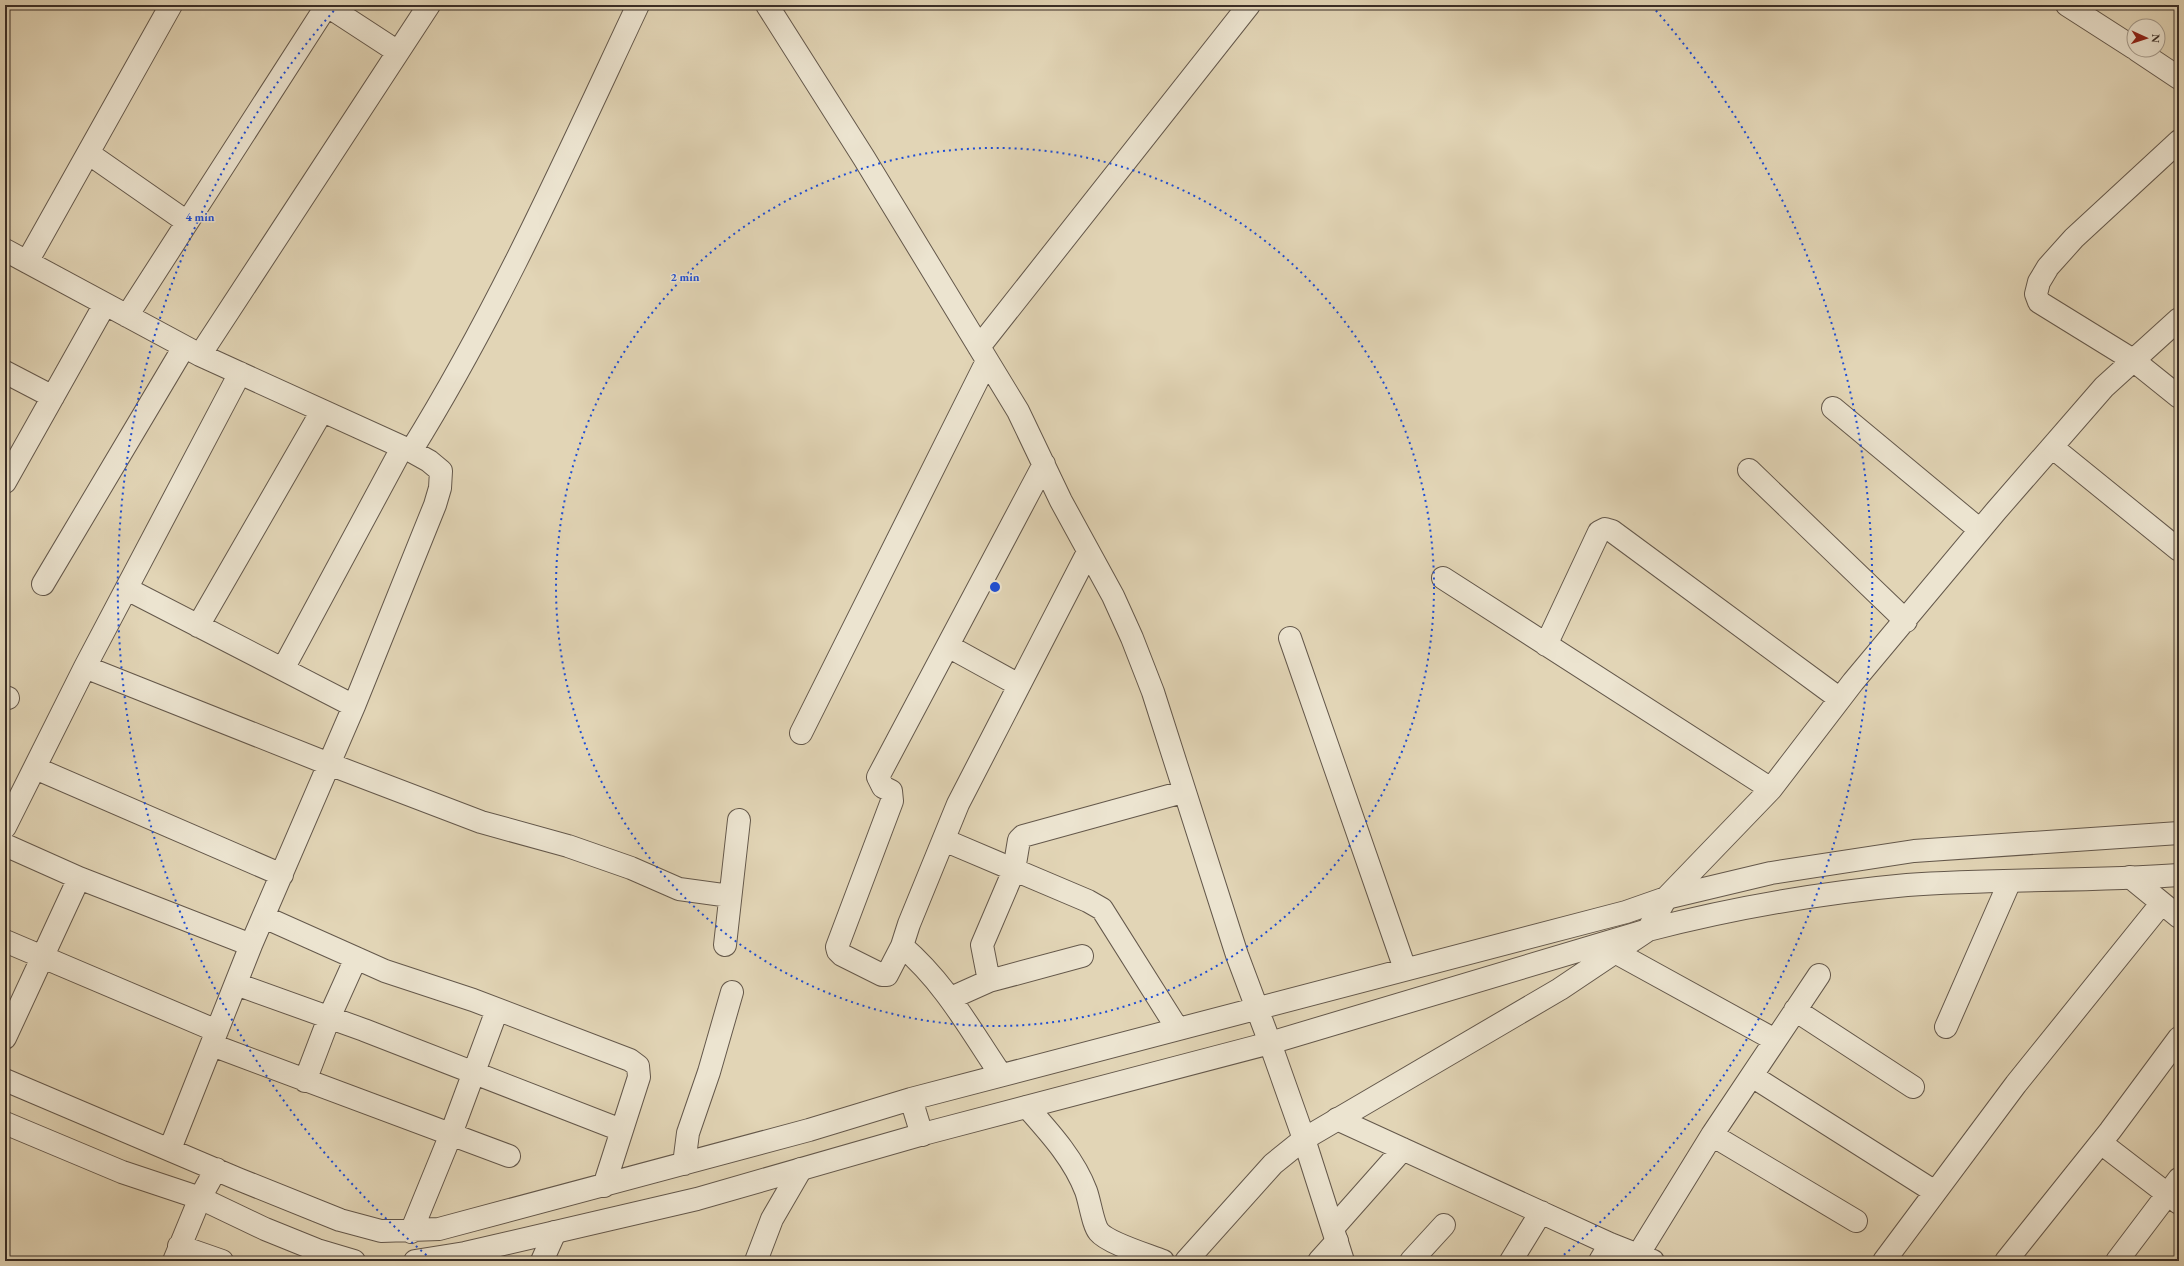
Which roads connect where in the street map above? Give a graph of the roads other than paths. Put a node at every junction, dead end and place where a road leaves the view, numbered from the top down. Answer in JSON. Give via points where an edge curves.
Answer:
{"nodes":[{"id":1,"x":171,"y":5,"type":"edge"},
{"id":2,"x":327,"y":5,"type":"edge"},
{"id":3,"x":429,"y":5,"type":"edge"},
{"id":4,"x":638,"y":5,"type":"edge"},
{"id":5,"x":767,"y":5,"type":"edge"},
{"id":6,"x":1249,"y":5,"type":"edge"},
{"id":7,"x":2067,"y":5,"type":"edge"},
{"id":8,"x":2126,"y":43,"type":"edge"},
{"id":9,"x":398,"y":52,"type":"junction"},
{"id":10,"x":2149,"y":58,"type":"edge"},
{"id":11,"x":2179,"y":78,"type":"edge"},
{"id":12,"x":2179,"y":141,"type":"edge"},
{"id":13,"x":88,"y":153,"type":"junction"},
{"id":14,"x":187,"y":222,"type":"junction"},
{"id":15,"x":5,"y":250,"type":"edge"},
{"id":16,"x":26,"y":262,"type":"junction"},
{"id":17,"x":105,"y":304,"type":"junction"},
{"id":18,"x":127,"y":316,"type":"junction"},
{"id":19,"x":2179,"y":319,"type":"edge"},
{"id":20,"x":192,"y":351,"type":"junction"},
{"id":21,"x":983,"y":354,"type":"junction"},
{"id":22,"x":2133,"y":360,"type":"junction"},
{"id":23,"x":5,"y":372,"type":"edge"},
{"id":24,"x":240,"y":373,"type":"junction"},
{"id":25,"x":53,"y":397,"type":"junction"},
{"id":26,"x":2179,"y":397,"type":"edge"},
{"id":27,"x":1833,"y":408,"type":"dead end"},
{"id":28,"x":322,"y":411,"type":"junction"},
{"id":29,"x":2052,"y":447,"type":"junction"},
{"id":30,"x":407,"y":449,"type":"junction"},
{"id":31,"x":1044,"y":464,"type":"junction"},
{"id":32,"x":1749,"y":470,"type":"dead end"},
{"id":33,"x":5,"y":482,"type":"edge"},
{"id":34,"x":1980,"y":530,"type":"junction"},
{"id":35,"x":2179,"y":550,"type":"edge"},
{"id":36,"x":1088,"y":552,"type":"junction"},
{"id":37,"x":1443,"y":578,"type":"dead end"},
{"id":38,"x":43,"y":584,"type":"dead end"},
{"id":39,"x":126,"y":589,"type":"junction"},
{"id":40,"x":1906,"y":621,"type":"junction"},
{"id":41,"x":198,"y":626,"type":"junction"},
{"id":42,"x":1290,"y":638,"type":"dead end"},
{"id":43,"x":1546,"y":645,"type":"junction"},
{"id":44,"x":948,"y":646,"type":"junction"},
{"id":45,"x":85,"y":667,"type":"junction"},
{"id":46,"x":283,"y":669,"type":"junction"},
{"id":47,"x":1019,"y":685,"type":"junction"},
{"id":48,"x":1840,"y":699,"type":"junction"},
{"id":49,"x":354,"y":706,"type":"junction"},
{"id":50,"x":801,"y":733,"type":"dead end"},
{"id":51,"x":329,"y":764,"type":"junction"},
{"id":52,"x":35,"y":768,"type":"junction"},
{"id":53,"x":1771,"y":789,"type":"junction"},
{"id":54,"x":1184,"y":792,"type":"junction"},
{"id":55,"x":739,"y":820,"type":"dead end"},
{"id":56,"x":5,"y":827,"type":"edge"},
{"id":57,"x":2179,"y":833,"type":"edge"},
{"id":58,"x":944,"y":840,"type":"junction"},
{"id":59,"x":5,"y":845,"type":"edge"},
{"id":60,"x":1014,"y":870,"type":"junction"},
{"id":61,"x":282,"y":875,"type":"junction"},
{"id":62,"x":2179,"y":875,"type":"edge"},
{"id":63,"x":2130,"y":877,"type":"junction"},
{"id":64,"x":79,"y":878,"type":"junction"},
{"id":65,"x":2010,"y":881,"type":"junction"},
{"id":66,"x":730,"y":896,"type":"junction"},
{"id":67,"x":2161,"y":904,"type":"junction"},
{"id":68,"x":1656,"y":915,"type":"junction"},
{"id":69,"x":264,"y":917,"type":"junction"},
{"id":70,"x":2179,"y":917,"type":"edge"},
{"id":71,"x":5,"y":941,"type":"edge"},
{"id":72,"x":251,"y":945,"type":"junction"},
{"id":73,"x":725,"y":945,"type":"dead end"},
{"id":74,"x":902,"y":946,"type":"junction"},
{"id":75,"x":1615,"y":952,"type":"junction"},
{"id":76,"x":1082,"y":956,"type":"dead end"},
{"id":77,"x":43,"y":957,"type":"junction"},
{"id":78,"x":356,"y":958,"type":"junction"},
{"id":79,"x":1405,"y":969,"type":"junction"},
{"id":80,"x":1819,"y":975,"type":"dead end"},
{"id":81,"x":989,"y":981,"type":"junction"},
{"id":82,"x":236,"y":984,"type":"junction"},
{"id":83,"x":732,"y":992,"type":"dead end"},
{"id":84,"x":951,"y":998,"type":"junction"},
{"id":85,"x":497,"y":1010,"type":"junction"},
{"id":86,"x":1796,"y":1010,"type":"junction"},
{"id":87,"x":329,"y":1018,"type":"junction"},
{"id":88,"x":1264,"y":1026,"type":"junction"},
{"id":89,"x":1946,"y":1027,"type":"dead end"},
{"id":90,"x":1178,"y":1028,"type":"junction"},
{"id":91,"x":5,"y":1038,"type":"edge"},
{"id":92,"x":214,"y":1038,"type":"junction"},
{"id":93,"x":2179,"y":1038,"type":"edge"},
{"id":94,"x":1775,"y":1040,"type":"junction"},
{"id":95,"x":474,"y":1072,"type":"junction"},
{"id":96,"x":1001,"y":1075,"type":"junction"},
{"id":97,"x":1752,"y":1076,"type":"junction"},
{"id":98,"x":5,"y":1080,"type":"edge"},
{"id":99,"x":305,"y":1081,"type":"junction"},
{"id":100,"x":1913,"y":1087,"type":"dead end"},
{"id":101,"x":1027,"y":1107,"type":"junction"},
{"id":102,"x":916,"y":1116,"type":"junction"},
{"id":103,"x":1337,"y":1119,"type":"junction"},
{"id":104,"x":5,"y":1123,"type":"edge"},
{"id":105,"x":621,"y":1130,"type":"junction"},
{"id":106,"x":451,"y":1134,"type":"junction"},
{"id":107,"x":1712,"y":1135,"type":"junction"},
{"id":108,"x":1304,"y":1139,"type":"junction"},
{"id":109,"x":2101,"y":1143,"type":"junction"},
{"id":110,"x":170,"y":1149,"type":"junction"},
{"id":111,"x":1403,"y":1149,"type":"junction"},
{"id":112,"x":509,"y":1156,"type":"dead end"},
{"id":113,"x":684,"y":1164,"type":"junction"},
{"id":114,"x":801,"y":1169,"type":"junction"},
{"id":115,"x":208,"y":1183,"type":"junction"},
{"id":116,"x":604,"y":1186,"type":"junction"},
{"id":117,"x":1935,"y":1192,"type":"junction"},
{"id":118,"x":2175,"y":1192,"type":"edge"},
{"id":119,"x":1541,"y":1212,"type":"junction"},
{"id":120,"x":1856,"y":1221,"type":"dead end"},
{"id":121,"x":1444,"y":1225,"type":"dead end"},
{"id":122,"x":411,"y":1232,"type":"junction"},
{"id":123,"x":555,"y":1232,"type":"junction"},
{"id":124,"x":1337,"y":1243,"type":"edge"},
{"id":125,"x":1605,"y":1252,"type":"edge"},
{"id":126,"x":177,"y":1254,"type":"edge"},
{"id":127,"x":464,"y":1257,"type":"edge"},
{"id":128,"x":1645,"y":1258,"type":"edge"},
{"id":129,"x":222,"y":1261,"type":"edge"},
{"id":130,"x":354,"y":1261,"type":"edge"},
{"id":131,"x":415,"y":1261,"type":"edge"},
{"id":132,"x":542,"y":1261,"type":"edge"},
{"id":133,"x":756,"y":1261,"type":"edge"},
{"id":134,"x":1163,"y":1261,"type":"edge"},
{"id":135,"x":1186,"y":1261,"type":"edge"},
{"id":136,"x":1319,"y":1261,"type":"edge"},
{"id":137,"x":1411,"y":1261,"type":"edge"},
{"id":138,"x":1511,"y":1261,"type":"edge"},
{"id":139,"x":1884,"y":1261,"type":"edge"},
{"id":140,"x":2006,"y":1261,"type":"edge"},
{"id":141,"x":2117,"y":1261,"type":"edge"}],
"edges":[{"from":1,"to":13,"type":"street"},
{"from":2,"to":9,"type":"street"},
{"from":2,"to":14,"type":"street"},
{"from":3,"to":9,"type":"street"},
{"from":4,"to":30,"type":"street","via":[[524,248],[448,392]]},
{"from":5,"to":21,"type":"street"},
{"from":6,"to":21,"type":"street"},
{"from":7,"to":8,"type":"street"},
{"from":9,"to":20,"type":"street"},
{"from":10,"to":11,"type":"street"},
{"from":12,"to":22,"type":"street","via":[[2074,238],[2048,267],[2039,282],[2036,294],[2039,302]]},
{"from":13,"to":14,"type":"street"},
{"from":13,"to":16,"type":"street"},
{"from":14,"to":18,"type":"street"},
{"from":15,"to":16,"type":"street"},
{"from":16,"to":17,"type":"street"},
{"from":17,"to":18,"type":"street"},
{"from":17,"to":25,"type":"street"},
{"from":18,"to":20,"type":"street"},
{"from":19,"to":22,"type":"street"},
{"from":20,"to":24,"type":"street"},
{"from":20,"to":38,"type":"street"},
{"from":21,"to":31,"type":"street","via":[[1018,411]]},
{"from":21,"to":50,"type":"street"},
{"from":22,"to":26,"type":"street"},
{"from":22,"to":29,"type":"street","via":[[2104,387]]},
{"from":23,"to":25,"type":"street"},
{"from":24,"to":28,"type":"street"},
{"from":24,"to":39,"type":"street"},
{"from":25,"to":33,"type":"street"},
{"from":27,"to":34,"type":"street"},
{"from":28,"to":30,"type":"street"},
{"from":28,"to":41,"type":"street"},
{"from":29,"to":34,"type":"street"},
{"from":29,"to":35,"type":"street"},
{"from":30,"to":46,"type":"street"},
{"from":30,"to":49,"type":"street","via":[[429,461],[441,472],[440,488]]},
{"from":31,"to":36,"type":"street"},
{"from":31,"to":44,"type":"street"},
{"from":32,"to":40,"type":"street"},
{"from":34,"to":40,"type":"street"},
{"from":36,"to":47,"type":"street"},
{"from":36,"to":54,"type":"street","via":[[1113,596],[1132,638],[1153,692]]},
{"from":37,"to":43,"type":"street"},
{"from":39,"to":41,"type":"street"},
{"from":39,"to":45,"type":"street"},
{"from":40,"to":48,"type":"street"},
{"from":41,"to":46,"type":"street"},
{"from":42,"to":79,"type":"street"},
{"from":43,"to":48,"type":"street","via":[[1599,532],[1605,529],[1612,531]]},
{"from":43,"to":53,"type":"street"},
{"from":44,"to":47,"type":"street"},
{"from":44,"to":74,"type":"street","via":[[878,777],[883,787],[891,791],[892,801],[837,946],[842,955],[882,975],[887,975]]},
{"from":45,"to":51,"type":"street"},
{"from":45,"to":52,"type":"street"},
{"from":46,"to":49,"type":"street"},
{"from":47,"to":58,"type":"street","via":[[958,804]]},
{"from":48,"to":53,"type":"street"},
{"from":49,"to":51,"type":"street"},
{"from":51,"to":61,"type":"street"},
{"from":51,"to":66,"type":"street","via":[[481,822],[568,846],[631,868],[679,889]]},
{"from":52,"to":56,"type":"street"},
{"from":52,"to":61,"type":"street"},
{"from":53,"to":68,"type":"street"},
{"from":54,"to":60,"type":"street","via":[[1023,836],[1019,840]]},
{"from":54,"to":88,"type":"street","via":[[1237,955]]},
{"from":55,"to":66,"type":"street"},
{"from":57,"to":68,"type":"street","via":[[1914,852],[1771,873]]},
{"from":58,"to":60,"type":"street"},
{"from":58,"to":74,"type":"street"},
{"from":59,"to":64,"type":"street"},
{"from":60,"to":81,"type":"street","via":[[982,945]]},
{"from":60,"to":90,"type":"street","via":[[1102,909]]},
{"from":61,"to":69,"type":"street"},
{"from":62,"to":63,"type":"street"},
{"from":63,"to":65,"type":"street"},
{"from":63,"to":67,"type":"street"},
{"from":64,"to":72,"type":"street"},
{"from":64,"to":77,"type":"street"},
{"from":65,"to":68,"type":"street","via":[[1908,885],[1824,894],[1710,914]]},
{"from":65,"to":89,"type":"street"},
{"from":66,"to":73,"type":"street"},
{"from":67,"to":70,"type":"street"},
{"from":67,"to":117,"type":"street","via":[[2016,1084]]},
{"from":68,"to":75,"type":"street"},
{"from":68,"to":79,"type":"street","via":[[1626,912]]},
{"from":68,"to":88,"type":"street"},
{"from":69,"to":72,"type":"street"},
{"from":69,"to":78,"type":"street"},
{"from":71,"to":77,"type":"street"},
{"from":72,"to":82,"type":"street"},
{"from":74,"to":84,"type":"street","via":[[923,964]]},
{"from":75,"to":94,"type":"street"},
{"from":75,"to":103,"type":"street","via":[[1560,989]]},
{"from":76,"to":81,"type":"street"},
{"from":77,"to":91,"type":"street"},
{"from":77,"to":92,"type":"street"},
{"from":78,"to":85,"type":"street"},
{"from":78,"to":87,"type":"street"},
{"from":79,"to":88,"type":"street"},
{"from":80,"to":86,"type":"street"},
{"from":81,"to":84,"type":"street"},
{"from":82,"to":87,"type":"street"},
{"from":82,"to":92,"type":"street"},
{"from":83,"to":113,"type":"street","via":[[688,1133]]},
{"from":84,"to":96,"type":"street"},
{"from":85,"to":95,"type":"street"},
{"from":85,"to":105,"type":"street","via":[[630,1060],[638,1066],[639,1077]]},
{"from":86,"to":94,"type":"street"},
{"from":86,"to":100,"type":"street"},
{"from":87,"to":95,"type":"street"},
{"from":87,"to":99,"type":"street"},
{"from":88,"to":90,"type":"street"},
{"from":88,"to":101,"type":"street"},
{"from":88,"to":108,"type":"street"},
{"from":90,"to":96,"type":"street"},
{"from":92,"to":99,"type":"street"},
{"from":92,"to":110,"type":"street"},
{"from":93,"to":109,"type":"street"},
{"from":94,"to":97,"type":"street"},
{"from":95,"to":105,"type":"street"},
{"from":95,"to":106,"type":"street"},
{"from":96,"to":102,"type":"street"},
{"from":97,"to":107,"type":"street"},
{"from":97,"to":117,"type":"street"},
{"from":98,"to":110,"type":"street"},
{"from":99,"to":106,"type":"street"},
{"from":101,"to":102,"type":"street"},
{"from":101,"to":134,"type":"street","via":[[1054,1137],[1076,1169],[1098,1232],[1108,1239]]},
{"from":102,"to":113,"type":"street","via":[[808,1130]]},
{"from":102,"to":114,"type":"street"},
{"from":103,"to":108,"type":"street"},
{"from":103,"to":111,"type":"street"},
{"from":104,"to":115,"type":"street","via":[[122,1172]]},
{"from":105,"to":116,"type":"street"},
{"from":106,"to":112,"type":"street"},
{"from":106,"to":122,"type":"street"},
{"from":107,"to":120,"type":"street"},
{"from":107,"to":128,"type":"street"},
{"from":108,"to":124,"type":"street"},
{"from":108,"to":135,"type":"street","via":[[1273,1164]]},
{"from":109,"to":118,"type":"street"},
{"from":109,"to":140,"type":"street"},
{"from":110,"to":115,"type":"street"},
{"from":111,"to":119,"type":"street"},
{"from":111,"to":124,"type":"street"},
{"from":113,"to":116,"type":"street"},
{"from":114,"to":123,"type":"street","via":[[697,1199]]},
{"from":114,"to":133,"type":"street","via":[[772,1219]]},
{"from":115,"to":122,"type":"street","via":[[381,1232]]},
{"from":115,"to":126,"type":"street"},
{"from":115,"to":130,"type":"street","via":[[278,1234],[317,1250]]},
{"from":116,"to":122,"type":"street","via":[[439,1230]]},
{"from":117,"to":139,"type":"street"},
{"from":118,"to":141,"type":"street"},
{"from":119,"to":125,"type":"street"},
{"from":119,"to":138,"type":"street"},
{"from":121,"to":137,"type":"street"},
{"from":123,"to":127,"type":"street"},
{"from":123,"to":132,"type":"street"},
{"from":124,"to":136,"type":"street"},
{"from":125,"to":128,"type":"street"},
{"from":126,"to":129,"type":"street"},
{"from":127,"to":131,"type":"street"}]}
